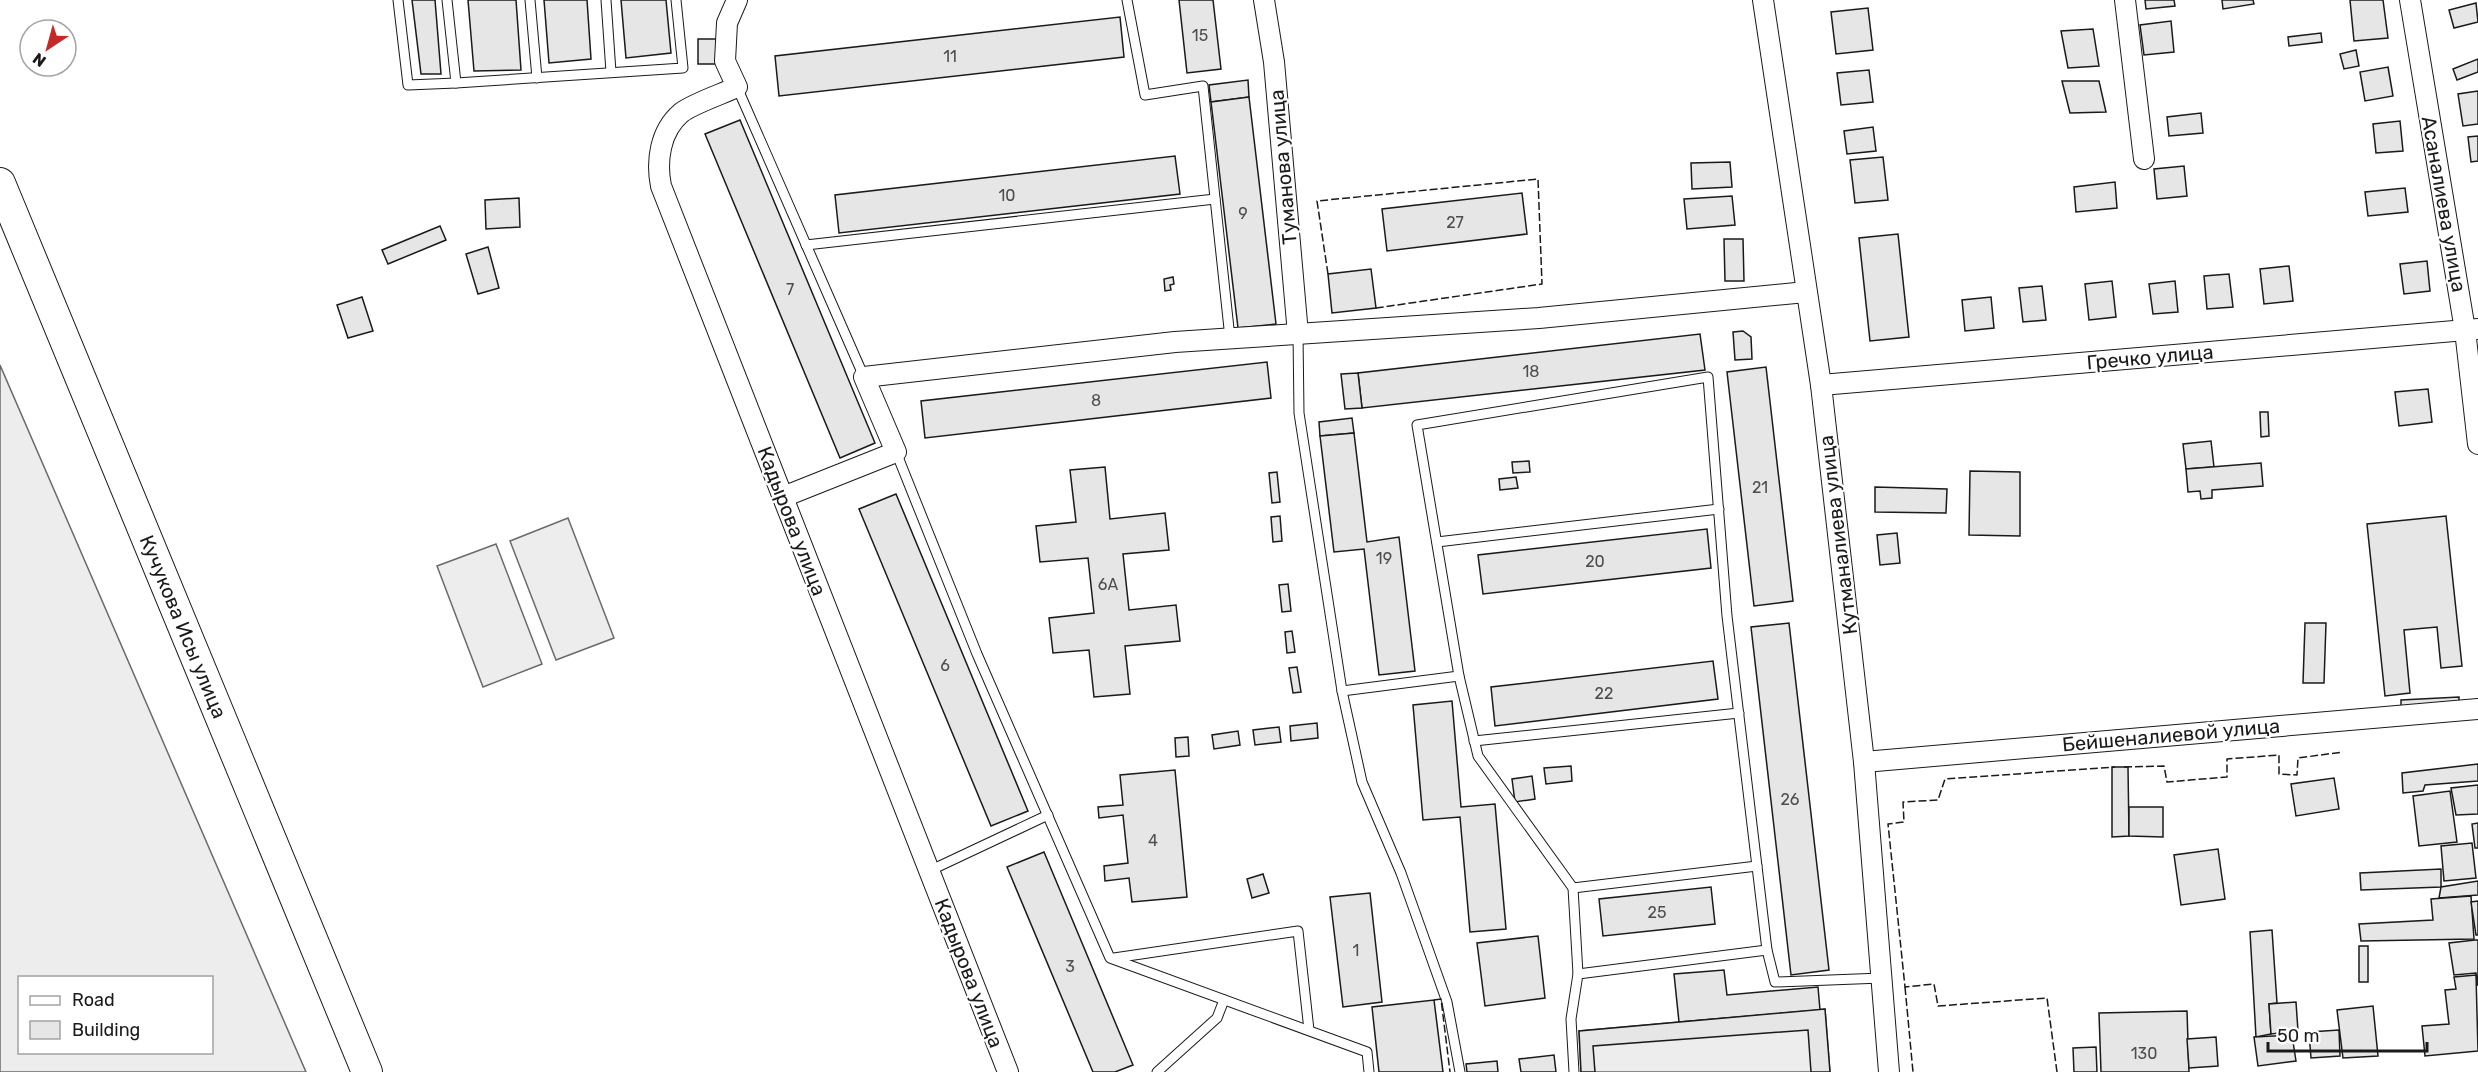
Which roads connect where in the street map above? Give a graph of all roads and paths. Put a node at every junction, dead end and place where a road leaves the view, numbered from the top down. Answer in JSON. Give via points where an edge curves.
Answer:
{"nodes":[{"id":1,"x":398,"y":0,"type":"edge"},
{"id":2,"x":447,"y":0,"type":"edge"},
{"id":3,"x":530,"y":0,"type":"edge"},
{"id":4,"x":606,"y":0,"type":"edge"},
{"id":5,"x":676,"y":0,"type":"edge"},
{"id":6,"x":737,"y":0,"type":"edge"},
{"id":7,"x":1127,"y":0,"type":"edge"},
{"id":8,"x":1264,"y":0,"type":"edge"},
{"id":9,"x":1763,"y":0,"type":"edge"},
{"id":10,"x":2125,"y":0,"type":"edge"},
{"id":11,"x":2410,"y":0,"type":"edge"},
{"id":12,"x":611,"y":72,"type":"junction"},
{"id":13,"x":537,"y":78,"type":"junction"},
{"id":14,"x":456,"y":83,"type":"junction"},
{"id":15,"x":736,"y":87,"type":"junction"},
{"id":16,"x":2144,"y":159,"type":"dead end"},
{"id":17,"x":0,"y":183,"type":"edge"},
{"id":18,"x":1215,"y":199,"type":"junction"},
{"id":19,"x":806,"y":245,"type":"junction"},
{"id":20,"x":1806,"y":292,"type":"junction"},
{"id":21,"x":2472,"y":330,"type":"edge"},
{"id":22,"x":1298,"y":334,"type":"junction"},
{"id":23,"x":1230,"y":338,"type":"junction"},
{"id":24,"x":864,"y":377,"type":"junction"},
{"id":25,"x":1821,"y":385,"type":"junction"},
{"id":26,"x":2478,"y":444,"type":"edge"},
{"id":27,"x":896,"y":452,"type":"junction"},
{"id":28,"x":783,"y":497,"type":"junction"},
{"id":29,"x":1719,"y":509,"type":"junction"},
{"id":30,"x":1437,"y":542,"type":"junction"},
{"id":31,"x":1459,"y":676,"type":"junction"},
{"id":32,"x":1342,"y":691,"type":"junction"},
{"id":33,"x":2478,"y":709,"type":"edge"},
{"id":34,"x":1739,"y":713,"type":"junction"},
{"id":35,"x":1474,"y":741,"type":"junction"},
{"id":36,"x":1864,"y":762,"type":"junction"},
{"id":37,"x":1048,"y":815,"type":"junction"},
{"id":38,"x":1757,"y":866,"type":"junction"},
{"id":39,"x":929,"y":871,"type":"junction"},
{"id":40,"x":1573,"y":888,"type":"junction"},
{"id":41,"x":1767,"y":950,"type":"junction"},
{"id":42,"x":1110,"y":958,"type":"junction"},
{"id":43,"x":1578,"y":974,"type":"junction"},
{"id":44,"x":1882,"y":978,"type":"junction"},
{"id":45,"x":1224,"y":1000,"type":"junction"},
{"id":46,"x":1309,"y":1030,"type":"junction"},
{"id":47,"x":367,"y":1072,"type":"edge"},
{"id":48,"x":1008,"y":1072,"type":"edge"},
{"id":49,"x":1157,"y":1072,"type":"edge"},
{"id":50,"x":1369,"y":1072,"type":"edge"},
{"id":51,"x":1460,"y":1072,"type":"edge"},
{"id":52,"x":1574,"y":1072,"type":"edge"},
{"id":53,"x":1889,"y":1072,"type":"edge"}],
"edges":[{"from":1,"to":14,"type":"lane","via":[[408,85]]},
{"from":2,"to":14,"type":"lane"},
{"from":3,"to":13,"type":"lane"},
{"from":4,"to":12,"type":"lane"},
{"from":5,"to":12,"type":"lane","via":[[683,68]]},
{"from":6,"to":15,"type":"street","via":[[727,22],[724,62]]},
{"from":7,"to":18,"type":"lane","via":[[1145,95],[1203,86]]},
{"from":8,"to":22,"type":"street","name":"Туманова улица","via":[[1274,62]]},
{"from":9,"to":20,"type":"street","name":"Кутманалиева улица"},
{"from":10,"to":16,"type":"street"},
{"from":11,"to":21,"type":"street","name":"Асаналиева улица"},
{"from":12,"to":13,"type":"lane"},
{"from":13,"to":14,"type":"lane"},
{"from":15,"to":19,"type":"lane"},
{"from":15,"to":28,"type":"street","name":"Кадырова улица","via":[[681,113],[658,154],[657,169]]},
{"from":17,"to":47,"type":"main road","name":"Кучукова Исы улица"},
{"from":18,"to":19,"type":"lane"},
{"from":18,"to":23,"type":"lane"},
{"from":19,"to":24,"type":"lane"},
{"from":20,"to":22,"type":"street","via":[[1539,318]]},
{"from":20,"to":25,"type":"street","name":"Кутманалиева улица"},
{"from":21,"to":25,"type":"street","name":"Гречко улица"},
{"from":21,"to":26,"type":"street","name":"Асаналиева улица"},
{"from":22,"to":23,"type":"street"},
{"from":22,"to":32,"type":"lane","via":[[1299,413]]},
{"from":23,"to":24,"type":"street"},
{"from":24,"to":27,"type":"street"},
{"from":25,"to":36,"type":"street","name":"Кутманалиева улица"},
{"from":27,"to":28,"type":"street"},
{"from":27,"to":37,"type":"lane","via":[[977,654]]},
{"from":28,"to":39,"type":"street","name":"Кадырова улица"},
{"from":29,"to":30,"type":"lane"},
{"from":29,"to":30,"type":"lane","via":[[1708,377],[1417,425]]},
{"from":29,"to":34,"type":"lane"},
{"from":30,"to":31,"type":"lane"},
{"from":31,"to":32,"type":"lane"},
{"from":31,"to":35,"type":"lane"},
{"from":32,"to":51,"type":"lane","via":[[1362,782],[1401,873],[1447,1002]]},
{"from":33,"to":36,"type":"street","name":"Бейшеналиевой улица"},
{"from":34,"to":35,"type":"lane"},
{"from":34,"to":38,"type":"lane"},
{"from":35,"to":40,"type":"lane","via":[[1478,756]]},
{"from":36,"to":44,"type":"street","name":"Кутманалиева улица"},
{"from":37,"to":39,"type":"lane"},
{"from":37,"to":42,"type":"lane"},
{"from":38,"to":40,"type":"lane"},
{"from":38,"to":41,"type":"lane"},
{"from":39,"to":48,"type":"street","name":"Кадырова улица"},
{"from":40,"to":43,"type":"lane"},
{"from":41,"to":43,"type":"lane"},
{"from":41,"to":44,"type":"lane","via":[[1775,982]]},
{"from":42,"to":45,"type":"lane"},
{"from":42,"to":46,"type":"lane","via":[[1298,931]]},
{"from":43,"to":52,"type":"lane","via":[[1571,1019]]},
{"from":44,"to":53,"type":"street","name":"Кутманалиева улица"},
{"from":45,"to":46,"type":"lane"},
{"from":45,"to":49,"type":"lane","via":[[1217,1018]]},
{"from":46,"to":50,"type":"lane","via":[[1367,1052]]}]}
